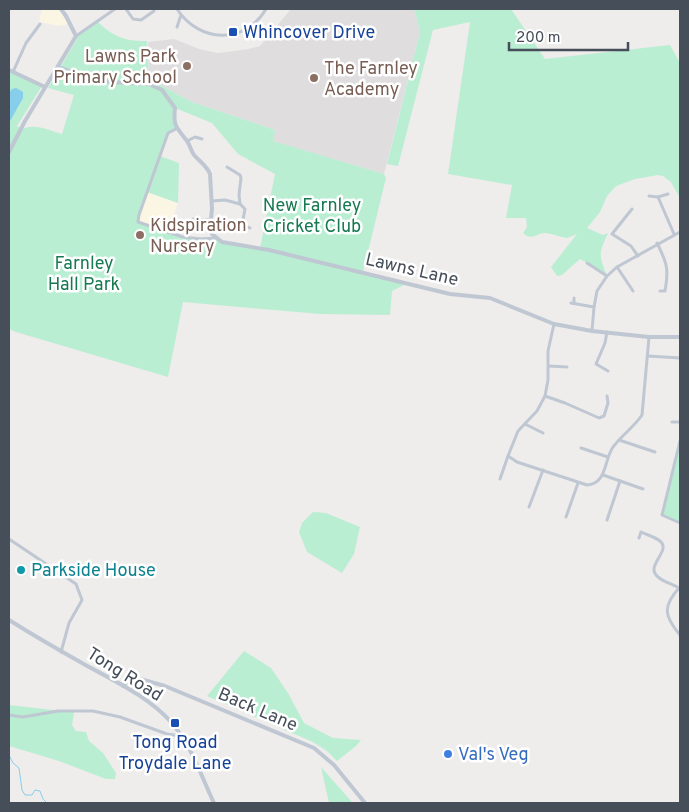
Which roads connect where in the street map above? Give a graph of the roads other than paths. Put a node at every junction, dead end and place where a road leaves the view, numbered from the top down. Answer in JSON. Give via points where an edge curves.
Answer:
{"nodes":[{"id":1,"x":61,"y":9,"type":"edge"},
{"id":2,"x":115,"y":9,"type":"edge"},
{"id":3,"x":126,"y":9,"type":"edge"},
{"id":4,"x":177,"y":9,"type":"edge"},
{"id":5,"x":266,"y":9,"type":"edge"},
{"id":6,"x":154,"y":11,"type":"dead end"},
{"id":7,"x":181,"y":14,"type":"junction"},
{"id":8,"x":40,"y":24,"type":"dead end"},
{"id":9,"x":177,"y":26,"type":"dead end"},
{"id":10,"x":76,"y":36,"type":"junction"},
{"id":11,"x":58,"y":67,"type":"junction"},
{"id":12,"x":11,"y":71,"type":"edge"},
{"id":13,"x":45,"y":87,"type":"junction"},
{"id":14,"x":176,"y":128,"type":"junction"},
{"id":15,"x":202,"y":139,"type":"dead end"},
{"id":16,"x":187,"y":141,"type":"junction"},
{"id":17,"x":9,"y":152,"type":"edge"},
{"id":18,"x":227,"y":167,"type":"dead end"},
{"id":19,"x":668,"y":194,"type":"dead end"},
{"id":20,"x":649,"y":196,"type":"dead end"},
{"id":21,"x":658,"y":197,"type":"junction"},
{"id":22,"x":212,"y":201,"type":"junction"},
{"id":23,"x":240,"y":204,"type":"junction"},
{"id":24,"x":632,"y":209,"type":"dead end"},
{"id":25,"x":192,"y":213,"type":"dead end"},
{"id":26,"x":210,"y":220,"type":"junction"},
{"id":27,"x":227,"y":223,"type":"dead end"},
{"id":28,"x":242,"y":225,"type":"junction"},
{"id":29,"x":250,"y":228,"type":"dead end"},
{"id":30,"x":680,"y":232,"type":"edge"},
{"id":31,"x":674,"y":234,"type":"junction"},
{"id":32,"x":216,"y":238,"type":"junction"},
{"id":33,"x":657,"y":243,"type":"junction"},
{"id":34,"x":638,"y":256,"type":"junction"},
{"id":35,"x":587,"y":263,"type":"dead end"},
{"id":36,"x":617,"y":267,"type":"junction"},
{"id":37,"x":607,"y":276,"type":"junction"},
{"id":38,"x":634,"y":291,"type":"dead end"},
{"id":39,"x":660,"y":291,"type":"dead end"},
{"id":40,"x":574,"y":298,"type":"dead end"},
{"id":41,"x":594,"y":307,"type":"junction"},
{"id":42,"x":554,"y":324,"type":"junction"},
{"id":43,"x":592,"y":331,"type":"junction"},
{"id":44,"x":607,"y":332,"type":"junction"},
{"id":45,"x":649,"y":337,"type":"junction"},
{"id":46,"x":680,"y":338,"type":"edge"},
{"id":47,"x":648,"y":356,"type":"junction"},
{"id":48,"x":680,"y":358,"type":"edge"},
{"id":49,"x":596,"y":364,"type":"junction"},
{"id":50,"x":549,"y":366,"type":"junction"},
{"id":51,"x":567,"y":367,"type":"dead end"},
{"id":52,"x":591,"y":368,"type":"dead end"},
{"id":53,"x":608,"y":370,"type":"dead end"},
{"id":54,"x":544,"y":396,"type":"junction"},
{"id":55,"x":607,"y":396,"type":"dead end"},
{"id":56,"x":672,"y":422,"type":"dead end"},
{"id":57,"x":680,"y":422,"type":"edge"},
{"id":58,"x":525,"y":424,"type":"junction"},
{"id":59,"x":543,"y":433,"type":"dead end"},
{"id":60,"x":619,"y":440,"type":"junction"},
{"id":61,"x":680,"y":441,"type":"edge"},
{"id":62,"x":581,"y":448,"type":"dead end"},
{"id":63,"x":655,"y":452,"type":"dead end"},
{"id":64,"x":508,"y":456,"type":"junction"},
{"id":65,"x":608,"y":457,"type":"junction"},
{"id":66,"x":543,"y":470,"type":"junction"},
{"id":67,"x":603,"y":475,"type":"junction"},
{"id":68,"x":500,"y":479,"type":"dead end"},
{"id":69,"x":620,"y":481,"type":"junction"},
{"id":70,"x":578,"y":484,"type":"junction"},
{"id":71,"x":643,"y":489,"type":"dead end"},
{"id":72,"x":529,"y":507,"type":"dead end"},
{"id":73,"x":566,"y":517,"type":"dead end"},
{"id":74,"x":606,"y":520,"type":"dead end"},
{"id":75,"x":680,"y":523,"type":"edge"},
{"id":76,"x":9,"y":538,"type":"edge"},
{"id":77,"x":639,"y":538,"type":"dead end"},
{"id":78,"x":679,"y":588,"type":"edge"},
{"id":79,"x":680,"y":594,"type":"edge"},
{"id":80,"x":9,"y":620,"type":"edge"},
{"id":81,"x":680,"y":635,"type":"edge"},
{"id":82,"x":61,"y":652,"type":"junction"},
{"id":83,"x":123,"y":686,"type":"junction"},
{"id":84,"x":9,"y":714,"type":"edge"},
{"id":85,"x":181,"y":736,"type":"junction"},
{"id":86,"x":214,"y":803,"type":"edge"},
{"id":87,"x":365,"y":803,"type":"edge"}],
"edges":[{"from":1,"to":10,"type":"street"},
{"from":2,"to":10,"type":"street"},
{"from":3,"to":6,"type":"street","via":[[133,19],[141,20]]},
{"from":4,"to":7,"type":"street"},
{"from":5,"to":7,"type":"street","via":[[255,24],[233,34],[210,34],[186,21]]},
{"from":7,"to":9,"type":"street"},
{"from":8,"to":12,"type":"street"},
{"from":10,"to":11,"type":"street"},
{"from":11,"to":13,"type":"street"},
{"from":11,"to":14,"type":"street","via":[[110,82],[156,87],[168,96],[175,108]]},
{"from":12,"to":13,"type":"street"},
{"from":13,"to":17,"type":"street"},
{"from":14,"to":16,"type":"street"},
{"from":14,"to":32,"type":"street","name":"Lawns Lane","via":[[168,133],[138,222],[183,236]]},
{"from":15,"to":16,"type":"street","via":[[195,137]]},
{"from":16,"to":22,"type":"street","via":[[195,156],[208,169]]},
{"from":18,"to":23,"type":"street","via":[[241,178]]},
{"from":19,"to":21,"type":"street"},
{"from":20,"to":21,"type":"street"},
{"from":21,"to":31,"type":"street"},
{"from":22,"to":23,"type":"street"},
{"from":22,"to":26,"type":"street"},
{"from":23,"to":28,"type":"street","via":[[245,209]]},
{"from":24,"to":34,"type":"street","via":[[612,234],[631,246]]},
{"from":25,"to":26,"type":"street","via":[[192,220]]},
{"from":26,"to":32,"type":"street","via":[[212,234]]},
{"from":27,"to":28,"type":"street"},
{"from":28,"to":29,"type":"street"},
{"from":30,"to":31,"type":"street"},
{"from":31,"to":33,"type":"street"},
{"from":32,"to":42,"type":"street","name":"Lawns Lane","via":[[450,294],[490,298]]},
{"from":33,"to":34,"type":"street"},
{"from":33,"to":39,"type":"street","via":[[668,274],[668,292]]},
{"from":34,"to":36,"type":"street"},
{"from":35,"to":37,"type":"street"},
{"from":36,"to":37,"type":"street"},
{"from":36,"to":38,"type":"street"},
{"from":37,"to":41,"type":"street"},
{"from":40,"to":41,"type":"street","via":[[572,303]]},
{"from":41,"to":43,"type":"street"},
{"from":42,"to":43,"type":"street","name":"Lawns Lane"},
{"from":42,"to":50,"type":"street","via":[[548,352]]},
{"from":43,"to":44,"type":"street","name":"Lawns Lane"},
{"from":44,"to":45,"type":"street","name":"Lawns Lane"},
{"from":44,"to":49,"type":"street"},
{"from":45,"to":46,"type":"street","name":"Lawns Lane"},
{"from":45,"to":47,"type":"street"},
{"from":47,"to":48,"type":"street"},
{"from":47,"to":60,"type":"street","via":[[642,415]]},
{"from":49,"to":52,"type":"street"},
{"from":49,"to":53,"type":"street"},
{"from":50,"to":51,"type":"street"},
{"from":50,"to":54,"type":"street"},
{"from":54,"to":55,"type":"street","via":[[599,418],[604,416]]},
{"from":54,"to":58,"type":"street","via":[[537,411]]},
{"from":56,"to":57,"type":"street"},
{"from":58,"to":59,"type":"street"},
{"from":58,"to":64,"type":"street","via":[[518,431]]},
{"from":60,"to":63,"type":"street"},
{"from":60,"to":65,"type":"street"},
{"from":61,"to":75,"type":"street","via":[[662,515]]},
{"from":62,"to":65,"type":"street"},
{"from":64,"to":66,"type":"street"},
{"from":64,"to":68,"type":"street"},
{"from":65,"to":67,"type":"street"},
{"from":66,"to":70,"type":"street"},
{"from":66,"to":72,"type":"street"},
{"from":67,"to":69,"type":"street"},
{"from":67,"to":70,"type":"street","via":[[594,485]]},
{"from":69,"to":71,"type":"street"},
{"from":69,"to":74,"type":"street"},
{"from":70,"to":73,"type":"street"},
{"from":76,"to":82,"type":"street","via":[[76,584],[82,600],[68,623]]},
{"from":77,"to":78,"type":"street","via":[[641,532],[660,542],[662,553],[654,572]]},
{"from":78,"to":79,"type":"street"},
{"from":78,"to":81,"type":"street","via":[[666,610],[670,624]]},
{"from":80,"to":82,"type":"street","name":"Tong Road"},
{"from":82,"to":83,"type":"street","name":"Tong Road"},
{"from":83,"to":85,"type":"street","name":"Tong Road","via":[[170,721]]},
{"from":83,"to":87,"type":"street","name":"Back Lane","via":[[133,677],[165,686],[314,748],[334,765]]},
{"from":84,"to":85,"type":"street","via":[[23,717],[93,711]]},
{"from":85,"to":86,"type":"street","name":"Tong Road"}]}
